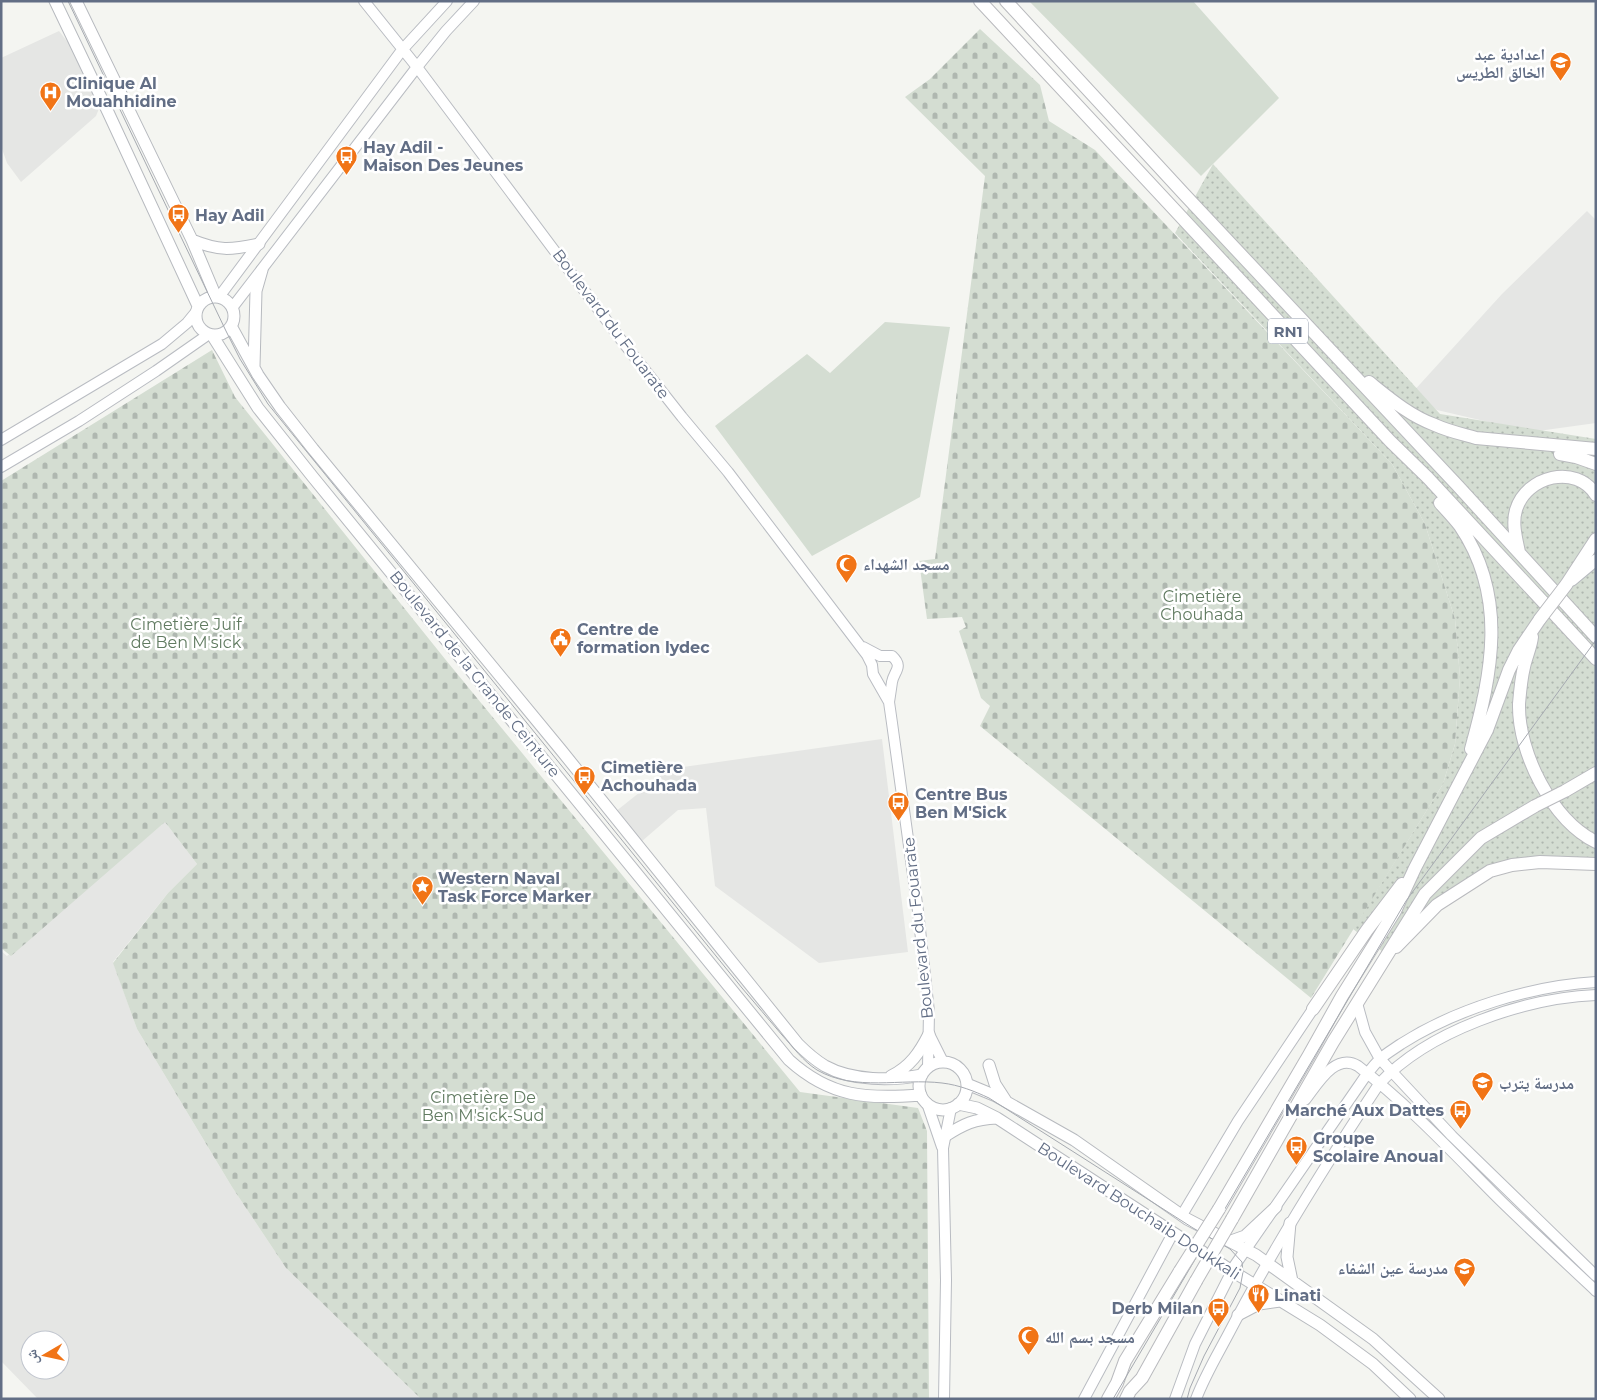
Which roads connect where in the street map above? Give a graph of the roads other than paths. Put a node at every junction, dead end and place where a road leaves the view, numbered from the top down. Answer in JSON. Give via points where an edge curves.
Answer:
{"nodes":[{"id":1,"x":55,"y":1,"type":"edge"},
{"id":2,"x":76,"y":1,"type":"edge"},
{"id":3,"x":364,"y":1,"type":"edge"},
{"id":4,"x":447,"y":1,"type":"edge"},
{"id":5,"x":474,"y":1,"type":"edge"},
{"id":6,"x":980,"y":1,"type":"edge"},
{"id":7,"x":1006,"y":1,"type":"edge"},
{"id":8,"x":1015,"y":1,"type":"edge"},
{"id":9,"x":1020,"y":16,"type":"junction"},
{"id":10,"x":402,"y":50,"type":"junction"},
{"id":11,"x":417,"y":67,"type":"junction"},
{"id":12,"x":192,"y":240,"type":"junction"},
{"id":13,"x":259,"y":244,"type":"junction"},
{"id":14,"x":262,"y":270,"type":"junction"},
{"id":15,"x":218,"y":297,"type":"junction"},
{"id":16,"x":232,"y":308,"type":"junction"},
{"id":17,"x":197,"y":309,"type":"junction"},
{"id":18,"x":231,"y":326,"type":"junction"},
{"id":19,"x":210,"y":334,"type":"junction"},
{"id":20,"x":1343,"y":364,"type":"junction"},
{"id":21,"x":254,"y":368,"type":"junction"},
{"id":22,"x":1476,"y":438,"type":"junction"},
{"id":23,"x":1,"y":440,"type":"edge"},
{"id":24,"x":1390,"y":441,"type":"junction"},
{"id":25,"x":1596,"y":449,"type":"edge"},
{"id":26,"x":1596,"y":464,"type":"edge"},
{"id":27,"x":1,"y":467,"type":"edge"},
{"id":28,"x":1596,"y":495,"type":"edge"},
{"id":29,"x":1596,"y":539,"type":"edge"},
{"id":30,"x":1518,"y":552,"type":"junction"},
{"id":31,"x":1596,"y":560,"type":"edge"},
{"id":32,"x":1566,"y":585,"type":"junction"},
{"id":33,"x":1537,"y":623,"type":"junction"},
{"id":34,"x":1596,"y":637,"type":"edge"},
{"id":35,"x":860,"y":645,"type":"junction"},
{"id":36,"x":880,"y":656,"type":"junction"},
{"id":37,"x":1596,"y":659,"type":"edge"},
{"id":38,"x":872,"y":665,"type":"junction"},
{"id":39,"x":876,"y":678,"type":"junction"},
{"id":40,"x":893,"y":678,"type":"junction"},
{"id":41,"x":889,"y":702,"type":"junction"},
{"id":42,"x":1596,"y":773,"type":"edge"},
{"id":43,"x":1465,"y":775,"type":"junction"},
{"id":44,"x":1596,"y":842,"type":"edge"},
{"id":45,"x":1596,"y":864,"type":"edge"},
{"id":46,"x":1415,"y":868,"type":"junction"},
{"id":47,"x":1382,"y":961,"type":"junction"},
{"id":48,"x":1596,"y":982,"type":"edge"},
{"id":49,"x":1596,"y":995,"type":"edge"},
{"id":50,"x":1357,"y":1003,"type":"junction"},
{"id":51,"x":1313,"y":1009,"type":"joint"},
{"id":52,"x":929,"y":1034,"type":"junction"},
{"id":53,"x":1380,"y":1059,"type":"junction"},
{"id":54,"x":943,"y":1062,"type":"junction"},
{"id":55,"x":990,"y":1066,"type":"dead end"},
{"id":56,"x":925,"y":1071,"type":"junction"},
{"id":57,"x":1391,"y":1071,"type":"junction"},
{"id":58,"x":1368,"y":1073,"type":"junction"},
{"id":59,"x":889,"y":1078,"type":"junction"},
{"id":60,"x":967,"y":1084,"type":"junction"},
{"id":61,"x":1379,"y":1084,"type":"junction"},
{"id":62,"x":924,"y":1099,"type":"junction"},
{"id":63,"x":1007,"y":1102,"type":"junction"},
{"id":64,"x":955,"y":1106,"type":"junction"},
{"id":65,"x":997,"y":1118,"type":"junction"},
{"id":66,"x":1290,"y":1118,"type":"junction"},
{"id":67,"x":945,"y":1136,"type":"junction"},
{"id":68,"x":942,"y":1148,"type":"junction"},
{"id":69,"x":1276,"y":1207,"type":"junction"},
{"id":70,"x":1182,"y":1215,"type":"junction"},
{"id":71,"x":1290,"y":1223,"type":"junction"},
{"id":72,"x":1173,"y":1233,"type":"junction"},
{"id":73,"x":1231,"y":1241,"type":"junction"},
{"id":74,"x":1246,"y":1249,"type":"junction"},
{"id":75,"x":1267,"y":1263,"type":"junction"},
{"id":76,"x":1232,"y":1271,"type":"junction"},
{"id":77,"x":1596,"y":1276,"type":"edge"},
{"id":78,"x":1292,"y":1281,"type":"junction"},
{"id":79,"x":1254,"y":1285,"type":"junction"},
{"id":80,"x":1596,"y":1291,"type":"edge"},
{"id":81,"x":1280,"y":1301,"type":"junction"},
{"id":82,"x":1238,"y":1315,"type":"junction"},
{"id":83,"x":944,"y":1399,"type":"edge"},
{"id":84,"x":1084,"y":1399,"type":"edge"},
{"id":85,"x":1108,"y":1399,"type":"edge"},
{"id":86,"x":1126,"y":1399,"type":"edge"},
{"id":87,"x":1175,"y":1399,"type":"edge"},
{"id":88,"x":1196,"y":1399,"type":"edge"},
{"id":89,"x":1410,"y":1399,"type":"edge"},
{"id":90,"x":1438,"y":1399,"type":"edge"}],
"edges":[{"from":1,"to":17,"type":"main road"},
{"from":2,"to":12,"type":"main road"},
{"from":3,"to":10,"type":"street","name":"Boulevard du Fouarate"},
{"from":4,"to":10,"type":"street"},
{"from":5,"to":11,"type":"street"},
{"from":6,"to":24,"type":"highway","number":"RN1"},
{"from":7,"to":9,"type":"highway","number":"RN1"},
{"from":8,"to":9,"type":"highway"},
{"from":9,"to":20,"type":"highway","number":"RN1"},
{"from":10,"to":11,"type":"street","name":"Boulevard du Fouarate"},
{"from":10,"to":13,"type":"street"},
{"from":11,"to":14,"type":"street"},
{"from":11,"to":35,"type":"street","name":"Boulevard du Fouarate","via":[[622,341],[728,472]]},
{"from":12,"to":13,"type":"main road","via":[[216,249]]},
{"from":12,"to":15,"type":"main road"},
{"from":13,"to":15,"type":"street"},
{"from":14,"to":16,"type":"street"},
{"from":14,"to":21,"type":"main road","via":[[256,291]]},
{"from":15,"to":16,"type":"main road"},
{"from":15,"to":17,"type":"main road","via":[[205,299]]},
{"from":16,"to":18,"type":"main road","via":[[234,319]]},
{"from":17,"to":19,"type":"main road","via":[[196,322]]},
{"from":17,"to":23,"type":"street","via":[[187,323],[162,344]]},
{"from":18,"to":19,"type":"main road","via":[[222,334]]},
{"from":18,"to":21,"type":"main road","name":"Boulevard de la Grande Ceinture"},
{"from":19,"to":27,"type":"street","via":[[79,421]]},
{"from":19,"to":62,"type":"main road","name":"Boulevard de la Grande Ceinture","via":[[254,401],[312,476],[789,1060],[810,1077],[842,1091],[870,1097]]},
{"from":20,"to":22,"type":"highway","via":[[1412,414],[1434,425]]},
{"from":20,"to":30,"type":"highway","number":"RN1"},
{"from":21,"to":59,"type":"main road","name":"Boulevard de la Grande Ceinture","via":[[280,407],[338,480],[798,1044],[818,1061],[839,1072]]},
{"from":22,"to":25,"type":"highway"},
{"from":22,"to":26,"type":"highway","via":[[1576,457]]},
{"from":24,"to":37,"type":"highway","number":"RN1"},
{"from":24,"to":43,"type":"highway","via":[[1460,526],[1471,544],[1486,583],[1491,608],[1490,672]]},
{"from":28,"to":30,"type":"highway","via":[[1585,484],[1566,477],[1543,479],[1534,484],[1522,496],[1516,510]]},
{"from":29,"to":32,"type":"highway"},
{"from":30,"to":34,"type":"highway","number":"RN1"},
{"from":31,"to":32,"type":"main road"},
{"from":32,"to":33,"type":"highway","bridge":true},
{"from":33,"to":43,"type":"highway","via":[[1509,670],[1487,730]]},
{"from":33,"to":44,"type":"highway","via":[[1521,683],[1519,707],[1524,742],[1538,777],[1559,810],[1578,831]]},
{"from":35,"to":36,"type":"street","name":"Boulevard du Fouarate"},
{"from":35,"to":38,"type":"street","name":"Boulevard du Fouarate"},
{"from":36,"to":38,"type":"street"},
{"from":36,"to":40,"type":"street","name":"Boulevard du Fouarate","via":[[892,656],[897,662],[898,671]]},
{"from":38,"to":39,"type":"street","name":"Boulevard du Fouarate"},
{"from":39,"to":40,"type":"street","via":[[884,681]]},
{"from":39,"to":41,"type":"street","name":"Boulevard du Fouarate"},
{"from":40,"to":41,"type":"street","name":"Boulevard du Fouarate"},
{"from":41,"to":52,"type":"street","name":"Boulevard du Fouarate","via":[[918,911]]},
{"from":42,"to":47,"type":"highway","bridge":true,"via":[[1481,838],[1424,894]]},
{"from":43,"to":46,"type":"highway"},
{"from":45,"to":47,"type":"highway","via":[[1540,862],[1490,871],[1437,905]]},
{"from":46,"to":51,"type":"highway"},
{"from":46,"to":85,"type":"highway","bridge":true,"via":[[1395,911],[1125,1361]]},
{"from":47,"to":50,"type":"highway"},
{"from":48,"to":53,"type":"street","via":[[1556,986],[1470,1011],[1422,1032]]},
{"from":49,"to":57,"type":"street","via":[[1534,1004],[1461,1028],[1425,1046]]},
{"from":50,"to":53,"type":"street","via":[[1365,1032]]},
{"from":50,"to":66,"type":"highway"},
{"from":51,"to":70,"type":"street","via":[[1238,1121]]},
{"from":52,"to":54,"type":"street","name":"Boulevard du Fouarate"},
{"from":52,"to":56,"type":"street","name":"Boulevard du Fouarate"},
{"from":52,"to":59,"type":"main road","via":[[920,1053]]},
{"from":53,"to":57,"type":"street"},
{"from":53,"to":58,"type":"street"},
{"from":54,"to":56,"type":"main road","via":[[935,1063]]},
{"from":54,"to":60,"type":"main road","via":[[958,1066]]},
{"from":55,"to":63,"type":"main road","via":[[995,1084]]},
{"from":56,"to":59,"type":"main road","name":"Boulevard de la Grande Ceinture","via":[[910,1077]]},
{"from":56,"to":62,"type":"main road","via":[[920,1082]]},
{"from":57,"to":61,"type":"street"},
{"from":57,"to":77,"type":"street","via":[[1504,1189]]},
{"from":58,"to":61,"type":"street"},
{"from":58,"to":66,"type":"street","via":[[1350,1063],[1335,1066]]},
{"from":58,"to":69,"type":"street"},
{"from":60,"to":63,"type":"main road","name":"Boulevard Bouchaib Doukkali"},
{"from":60,"to":64,"type":"main road","via":[[966,1094]]},
{"from":61,"to":71,"type":"street"},
{"from":61,"to":80,"type":"street","via":[[1428,1127]]},
{"from":62,"to":64,"type":"main road","via":[[943,1110]]},
{"from":62,"to":68,"type":"street"},
{"from":63,"to":70,"type":"main road","name":"Boulevard Bouchaib Doukkali","via":[[1074,1140]]},
{"from":64,"to":65,"type":"main road","name":"Boulevard Bouchaib Doukkali","via":[[977,1108]]},
{"from":64,"to":67,"type":"street"},
{"from":65,"to":67,"type":"main road","via":[[978,1119]]},
{"from":65,"to":72,"type":"main road","name":"Boulevard Bouchaib Doukkali"},
{"from":66,"to":86,"type":"highway","bridge":true,"via":[[1142,1378]]},
{"from":67,"to":68,"type":"street"},
{"from":68,"to":83,"type":"street","via":[[946,1280]]},
{"from":69,"to":73,"type":"main road","via":[[1245,1236]]},
{"from":69,"to":74,"type":"street"},
{"from":70,"to":73,"type":"main road","name":"Boulevard Bouchaib Doukkali"},
{"from":71,"to":75,"type":"street"},
{"from":71,"to":78,"type":"main road","via":[[1286,1249]]},
{"from":72,"to":76,"type":"main road","name":"Boulevard Bouchaib Doukkali"},
{"from":72,"to":84,"type":"street"},
{"from":73,"to":74,"type":"main road","name":"Boulevard Bouchaib Doukkali"},
{"from":74,"to":75,"type":"main road","name":"Boulevard Bouchaib Doukkali"},
{"from":74,"to":76,"type":"street"},
{"from":75,"to":78,"type":"main road","name":"Boulevard Bouchaib Doukkali"},
{"from":75,"to":79,"type":"street"},
{"from":76,"to":79,"type":"main road","name":"Boulevard Bouchaib Doukkali"},
{"from":76,"to":87,"type":"street","via":[[1195,1344]]},
{"from":78,"to":90,"type":"main road","name":"Boulevard Bouchaib Doukkali","via":[[1374,1339]]},
{"from":79,"to":81,"type":"main road","name":"Boulevard Bouchaib Doukkali"},
{"from":79,"to":82,"type":"street"},
{"from":81,"to":82,"type":"main road","via":[[1260,1304]]},
{"from":81,"to":89,"type":"main road","name":"Boulevard Bouchaib Doukkali","via":[[1355,1350]]},
{"from":82,"to":88,"type":"street"}]}
